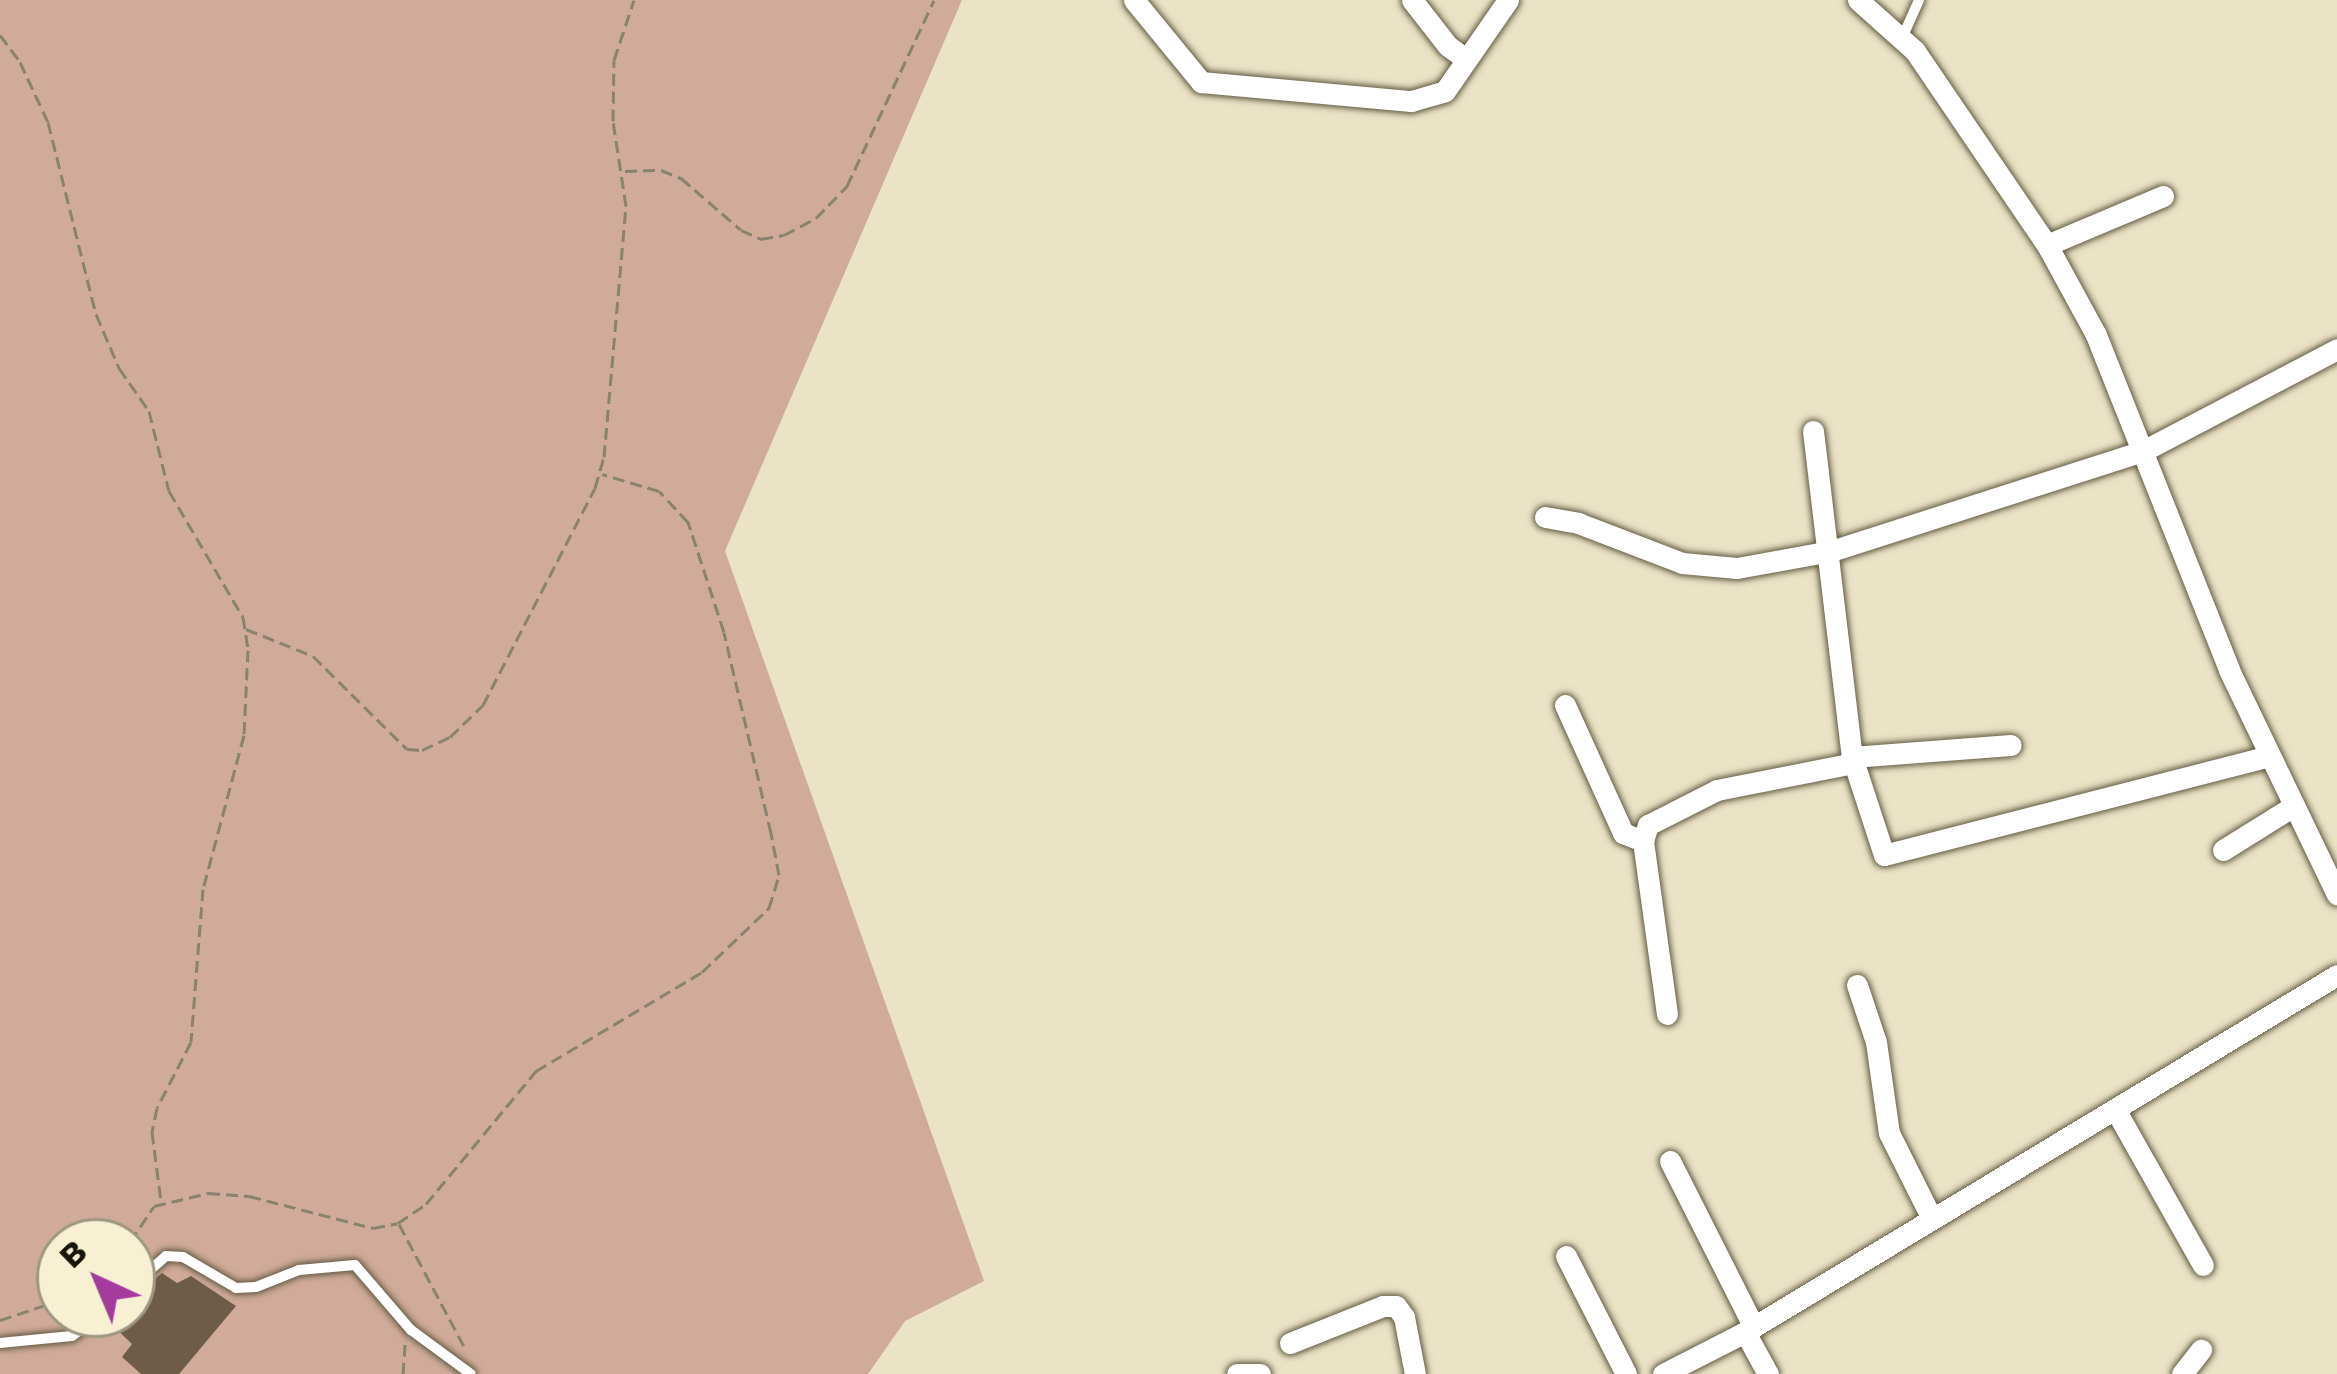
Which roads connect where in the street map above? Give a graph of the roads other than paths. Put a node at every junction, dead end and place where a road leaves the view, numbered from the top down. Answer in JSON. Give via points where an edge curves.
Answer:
{"nodes":[{"id":1,"x":1134,"y":0,"type":"edge"},
{"id":2,"x":1412,"y":0,"type":"edge"},
{"id":3,"x":1508,"y":0,"type":"edge"},
{"id":4,"x":1858,"y":0,"type":"edge"},
{"id":5,"x":1919,"y":0,"type":"edge"},
{"id":6,"x":1903,"y":36,"type":"junction"},
{"id":7,"x":1466,"y":59,"type":"junction"},
{"id":8,"x":2163,"y":196,"type":"dead end"},
{"id":9,"x":2047,"y":244,"type":"junction"},
{"id":10,"x":2337,"y":349,"type":"edge"},
{"id":11,"x":1813,"y":431,"type":"dead end"},
{"id":12,"x":2146,"y":450,"type":"junction"},
{"id":13,"x":1545,"y":517,"type":"dead end"},
{"id":14,"x":1831,"y":551,"type":"junction"},
{"id":15,"x":1565,"y":705,"type":"dead end"},
{"id":16,"x":2012,"y":745,"type":"dead end"},
{"id":17,"x":2270,"y":756,"type":"junction"},
{"id":18,"x":1852,"y":760,"type":"junction"},
{"id":19,"x":2292,"y":807,"type":"junction"},
{"id":20,"x":1642,"y":841,"type":"junction"},
{"id":21,"x":2223,"y":850,"type":"dead end"},
{"id":22,"x":2337,"y":894,"type":"edge"},
{"id":23,"x":2337,"y":975,"type":"edge"},
{"id":24,"x":1857,"y":985,"type":"dead end"},
{"id":25,"x":1667,"y":1014,"type":"dead end"},
{"id":26,"x":2115,"y":1109,"type":"junction"},
{"id":27,"x":1670,"y":1161,"type":"dead end"},
{"id":28,"x":1932,"y":1220,"type":"junction"},
{"id":29,"x":1566,"y":1256,"type":"dead end"},
{"id":30,"x":156,"y":1265,"type":"edge"},
{"id":31,"x":2203,"y":1265,"type":"dead end"},
{"id":32,"x":1750,"y":1329,"type":"junction"},
{"id":33,"x":51,"y":1338,"type":"edge"},
{"id":34,"x":0,"y":1343,"type":"edge"},
{"id":35,"x":1290,"y":1343,"type":"dead end"},
{"id":36,"x":2201,"y":1350,"type":"dead end"},
{"id":37,"x":472,"y":1368,"type":"edge"},
{"id":38,"x":1237,"y":1374,"type":"edge"},
{"id":39,"x":1260,"y":1374,"type":"edge"},
{"id":40,"x":1415,"y":1374,"type":"edge"},
{"id":41,"x":1626,"y":1374,"type":"edge"},
{"id":42,"x":1663,"y":1374,"type":"edge"},
{"id":43,"x":1768,"y":1374,"type":"edge"},
{"id":44,"x":2182,"y":1374,"type":"edge"}],
"edges":[{"from":1,"to":7,"type":"street","via":[[1189,70],[1216,87],[1411,101],[1445,91]]},
{"from":2,"to":7,"type":"street"},
{"from":3,"to":7,"type":"street"},
{"from":4,"to":6,"type":"street"},
{"from":5,"to":6,"type":"lane"},
{"from":6,"to":9,"type":"street"},
{"from":8,"to":9,"type":"street"},
{"from":9,"to":12,"type":"street"},
{"from":10,"to":12,"type":"street"},
{"from":11,"to":14,"type":"street"},
{"from":12,"to":14,"type":"street"},
{"from":12,"to":17,"type":"street"},
{"from":13,"to":14,"type":"street","via":[[1682,563],[1737,568]]},
{"from":14,"to":18,"type":"street"},
{"from":15,"to":20,"type":"street","via":[[1623,833]]},
{"from":16,"to":18,"type":"street"},
{"from":17,"to":18,"type":"street","via":[[1892,856],[1879,848]]},
{"from":17,"to":19,"type":"street"},
{"from":18,"to":20,"type":"street","via":[[1717,790],[1660,815]]},
{"from":19,"to":21,"type":"street"},
{"from":19,"to":22,"type":"street"},
{"from":20,"to":25,"type":"street"},
{"from":23,"to":26,"type":"street"},
{"from":24,"to":28,"type":"street","via":[[1876,1042],[1889,1133]]},
{"from":26,"to":28,"type":"street"},
{"from":26,"to":31,"type":"street"},
{"from":27,"to":32,"type":"street"},
{"from":28,"to":32,"type":"street"},
{"from":29,"to":41,"type":"street"},
{"from":30,"to":37,"type":"lane","via":[[183,1257],[236,1288],[355,1264],[411,1330]]},
{"from":32,"to":42,"type":"street"},
{"from":32,"to":43,"type":"street"},
{"from":33,"to":34,"type":"lane"},
{"from":35,"to":40,"type":"street","via":[[1396,1306]]},
{"from":36,"to":44,"type":"street"},
{"from":38,"to":39,"type":"street"}]}
